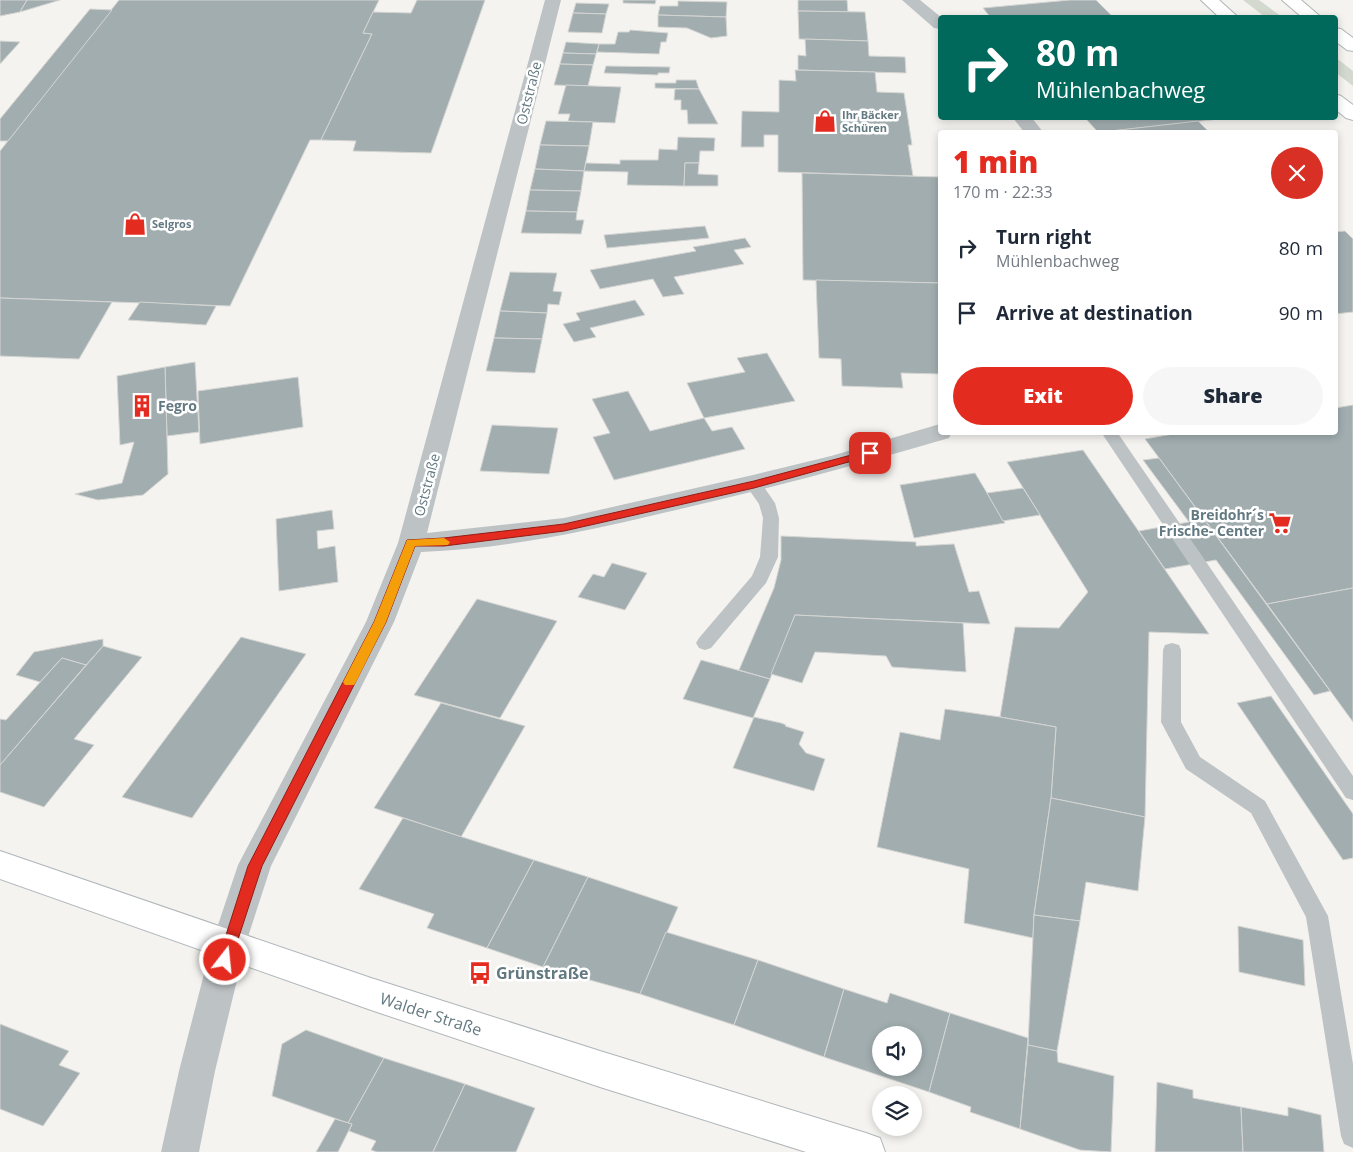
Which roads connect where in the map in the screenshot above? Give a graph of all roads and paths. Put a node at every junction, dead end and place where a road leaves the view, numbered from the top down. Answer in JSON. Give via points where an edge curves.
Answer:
{"nodes":[{"id":1,"x":553,"y":0,"type":"edge"},
{"id":2,"x":910,"y":0,"type":"edge"},
{"id":3,"x":1209,"y":0,"type":"edge"},
{"id":4,"x":1290,"y":0,"type":"edge"},
{"id":5,"x":1227,"y":15,"type":"edge"},
{"id":6,"x":1310,"y":15,"type":"edge"},
{"id":7,"x":938,"y":22,"type":"edge"},
{"id":8,"x":1338,"y":35,"type":"edge"},
{"id":9,"x":1353,"y":46,"type":"edge"},
{"id":10,"x":1338,"y":102,"type":"edge"},
{"id":11,"x":1353,"y":114,"type":"edge"},
{"id":12,"x":1024,"y":120,"type":"edge"},
{"id":13,"x":1032,"y":130,"type":"edge"},
{"id":14,"x":938,"y":433,"type":"edge"},
{"id":15,"x":1111,"y":435,"type":"edge"},
{"id":16,"x":754,"y":484,"type":"junction"},
{"id":17,"x":411,"y":543,"type":"junction"},
{"id":18,"x":705,"y":643,"type":"dead end"},
{"id":19,"x":1172,"y":650,"type":"dead end"},
{"id":20,"x":1353,"y":792,"type":"edge"},
{"id":21,"x":0,"y":865,"type":"edge"},
{"id":22,"x":229,"y":943,"type":"junction"},
{"id":23,"x":1353,"y":1136,"type":"edge"},
{"id":24,"x":180,"y":1152,"type":"edge"},
{"id":25,"x":866,"y":1152,"type":"edge"}],
"edges":[{"from":1,"to":17,"type":"street","name":"Oststraße"},
{"from":2,"to":7,"type":"street"},
{"from":3,"to":5,"type":"main road"},
{"from":4,"to":6,"type":"main road"},
{"from":8,"to":9,"type":"main road"},
{"from":10,"to":11,"type":"main road"},
{"from":12,"to":13,"type":"street"},
{"from":14,"to":16,"type":"street"},
{"from":15,"to":20,"type":"lane"},
{"from":16,"to":17,"type":"street","via":[[564,528]]},
{"from":16,"to":18,"type":"lane","via":[[767,503],[771,518],[769,557],[760,579]]},
{"from":17,"to":22,"type":"street","name":"Oststraße","via":[[380,622],[255,866]]},
{"from":19,"to":23,"type":"lane","via":[[1171,722],[1193,763],[1258,807],[1318,916]]},
{"from":21,"to":22,"type":"main road","name":"Walder Straße"},
{"from":22,"to":24,"type":"street"},
{"from":22,"to":25,"type":"main road","name":"Walder Straße","via":[[441,1017]]}]}
